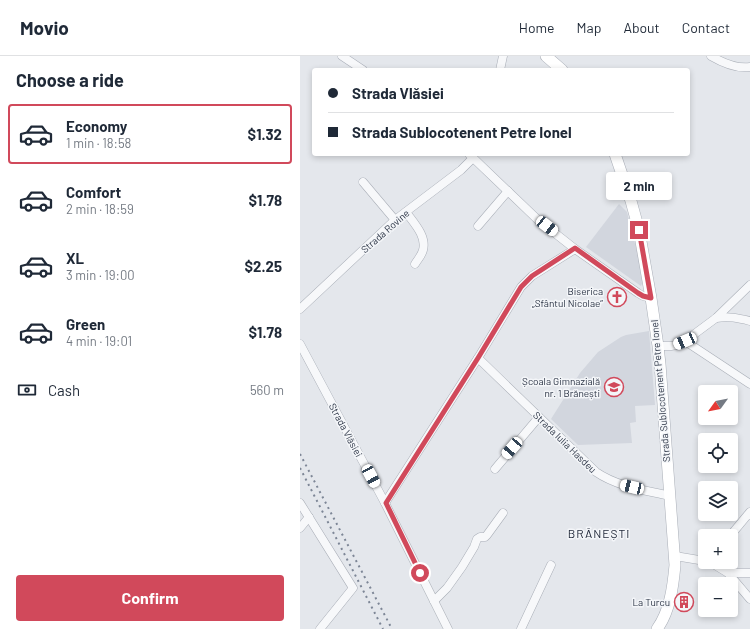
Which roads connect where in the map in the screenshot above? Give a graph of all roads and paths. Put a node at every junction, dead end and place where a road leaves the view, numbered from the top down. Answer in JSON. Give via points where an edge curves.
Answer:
{"nodes":[{"id":1,"x":342,"y":56,"type":"edge"},
{"id":2,"x":503,"y":56,"type":"edge"},
{"id":3,"x":546,"y":56,"type":"edge"},
{"id":4,"x":711,"y":56,"type":"edge"},
{"id":5,"x":750,"y":67,"type":"edge"},
{"id":6,"x":360,"y":68,"type":"edge"},
{"id":7,"x":500,"y":68,"type":"edge"},
{"id":8,"x":560,"y":68,"type":"edge"},
{"id":9,"x":471,"y":156,"type":"edge"},
{"id":10,"x":616,"y":156,"type":"edge"},
{"id":11,"x":363,"y":182,"type":"dead end"},
{"id":12,"x":508,"y":191,"type":"junction"},
{"id":13,"x":406,"y":212,"type":"junction"},
{"id":14,"x":394,"y":220,"type":"junction"},
{"id":15,"x":478,"y":226,"type":"dead end"},
{"id":16,"x":575,"y":248,"type":"junction"},
{"id":17,"x":415,"y":264,"type":"dead end"},
{"id":18,"x":750,"y":285,"type":"edge"},
{"id":19,"x":651,"y":298,"type":"junction"},
{"id":20,"x":300,"y":309,"type":"edge"},
{"id":21,"x":716,"y":318,"type":"junction"},
{"id":22,"x":750,"y":321,"type":"edge"},
{"id":23,"x":685,"y":341,"type":"junction"},
{"id":24,"x":300,"y":344,"type":"edge"},
{"id":25,"x":658,"y":346,"type":"junction"},
{"id":26,"x":478,"y":358,"type":"junction"},
{"id":27,"x":750,"y":384,"type":"edge"},
{"id":28,"x":539,"y":418,"type":"junction"},
{"id":29,"x":494,"y":469,"type":"dead end"},
{"id":30,"x":670,"y":496,"type":"junction"},
{"id":31,"x":300,"y":503,"type":"edge"},
{"id":32,"x":386,"y":503,"type":"junction"},
{"id":33,"x":750,"y":512,"type":"edge"},
{"id":34,"x":503,"y":513,"type":"dead end"},
{"id":35,"x":309,"y":517,"type":"junction"},
{"id":36,"x":300,"y":528,"type":"edge"},
{"id":37,"x":736,"y":529,"type":"edge"},
{"id":38,"x":675,"y":556,"type":"junction"},
{"id":39,"x":698,"y":560,"type":"edge"},
{"id":40,"x":551,"y":565,"type":"dead end"},
{"id":41,"x":721,"y":569,"type":"edge"},
{"id":42,"x":728,"y":573,"type":"junction"},
{"id":43,"x":750,"y":573,"type":"edge"},
{"id":44,"x":750,"y":599,"type":"edge"},
{"id":45,"x":434,"y":601,"type":"junction"},
{"id":46,"x":320,"y":629,"type":"edge"},
{"id":47,"x":448,"y":629,"type":"edge"},
{"id":48,"x":522,"y":629,"type":"edge"},
{"id":49,"x":657,"y":629,"type":"edge"}],
"edges":[{"from":1,"to":6,"type":"street"},
{"from":2,"to":7,"type":"street"},
{"from":3,"to":8,"type":"main road"},
{"from":4,"to":5,"type":"street","via":[[734,66]]},
{"from":9,"to":12,"type":"street"},
{"from":9,"to":13,"type":"street","name":"Strada Rovine","via":[[461,170]]},
{"from":10,"to":19,"type":"main road","name":"Strada Sublocotenent Petre Ionel","via":[[636,216]]},
{"from":11,"to":14,"type":"street"},
{"from":12,"to":15,"type":"street"},
{"from":12,"to":16,"type":"street","via":[[537,219]]},
{"from":13,"to":14,"type":"street","name":"Strada Rovine"},
{"from":13,"to":17,"type":"street","via":[[424,241],[423,251]]},
{"from":14,"to":20,"type":"street","name":"Strada Rovine"},
{"from":16,"to":19,"type":"street","via":[[638,293]]},
{"from":16,"to":26,"type":"street","via":[[532,276],[521,287]]},
{"from":18,"to":21,"type":"street"},
{"from":19,"to":25,"type":"main road","name":"Strada Sublocotenent Petre Ionel"},
{"from":21,"to":22,"type":"street","via":[[732,316]]},
{"from":21,"to":23,"type":"street"},
{"from":23,"to":25,"type":"street","via":[[671,346]]},
{"from":23,"to":27,"type":"street"},
{"from":24,"to":32,"type":"street","name":"Strada Vlăsiei"},
{"from":25,"to":30,"type":"main road","name":"Strada Sublocotenent Petre Ionel"},
{"from":26,"to":28,"type":"street","name":"Strada Iulia Hasdeu"},
{"from":26,"to":32,"type":"street"},
{"from":28,"to":29,"type":"street"},
{"from":28,"to":30,"type":"street","name":"Strada Iulia Hasdeu","via":[[604,478]]},
{"from":30,"to":38,"type":"main road","name":"Strada Sublocotenent Petre Ionel"},
{"from":31,"to":35,"type":"street"},
{"from":32,"to":45,"type":"street","name":"Strada Vlăsiei"},
{"from":33,"to":37,"type":"street"},
{"from":34,"to":45,"type":"street","via":[[488,535],[478,539],[462,567]]},
{"from":35,"to":36,"type":"street"},
{"from":35,"to":46,"type":"street","via":[[353,588]]},
{"from":38,"to":39,"type":"street"},
{"from":38,"to":49,"type":"main road","name":"Strada Sublocotenent Petre Ionel","via":[[669,601]]},
{"from":40,"to":48,"type":"street"},
{"from":41,"to":42,"type":"street"},
{"from":42,"to":43,"type":"street"},
{"from":42,"to":44,"type":"street"},
{"from":45,"to":47,"type":"street","name":"Strada Vlăsiei"}]}
